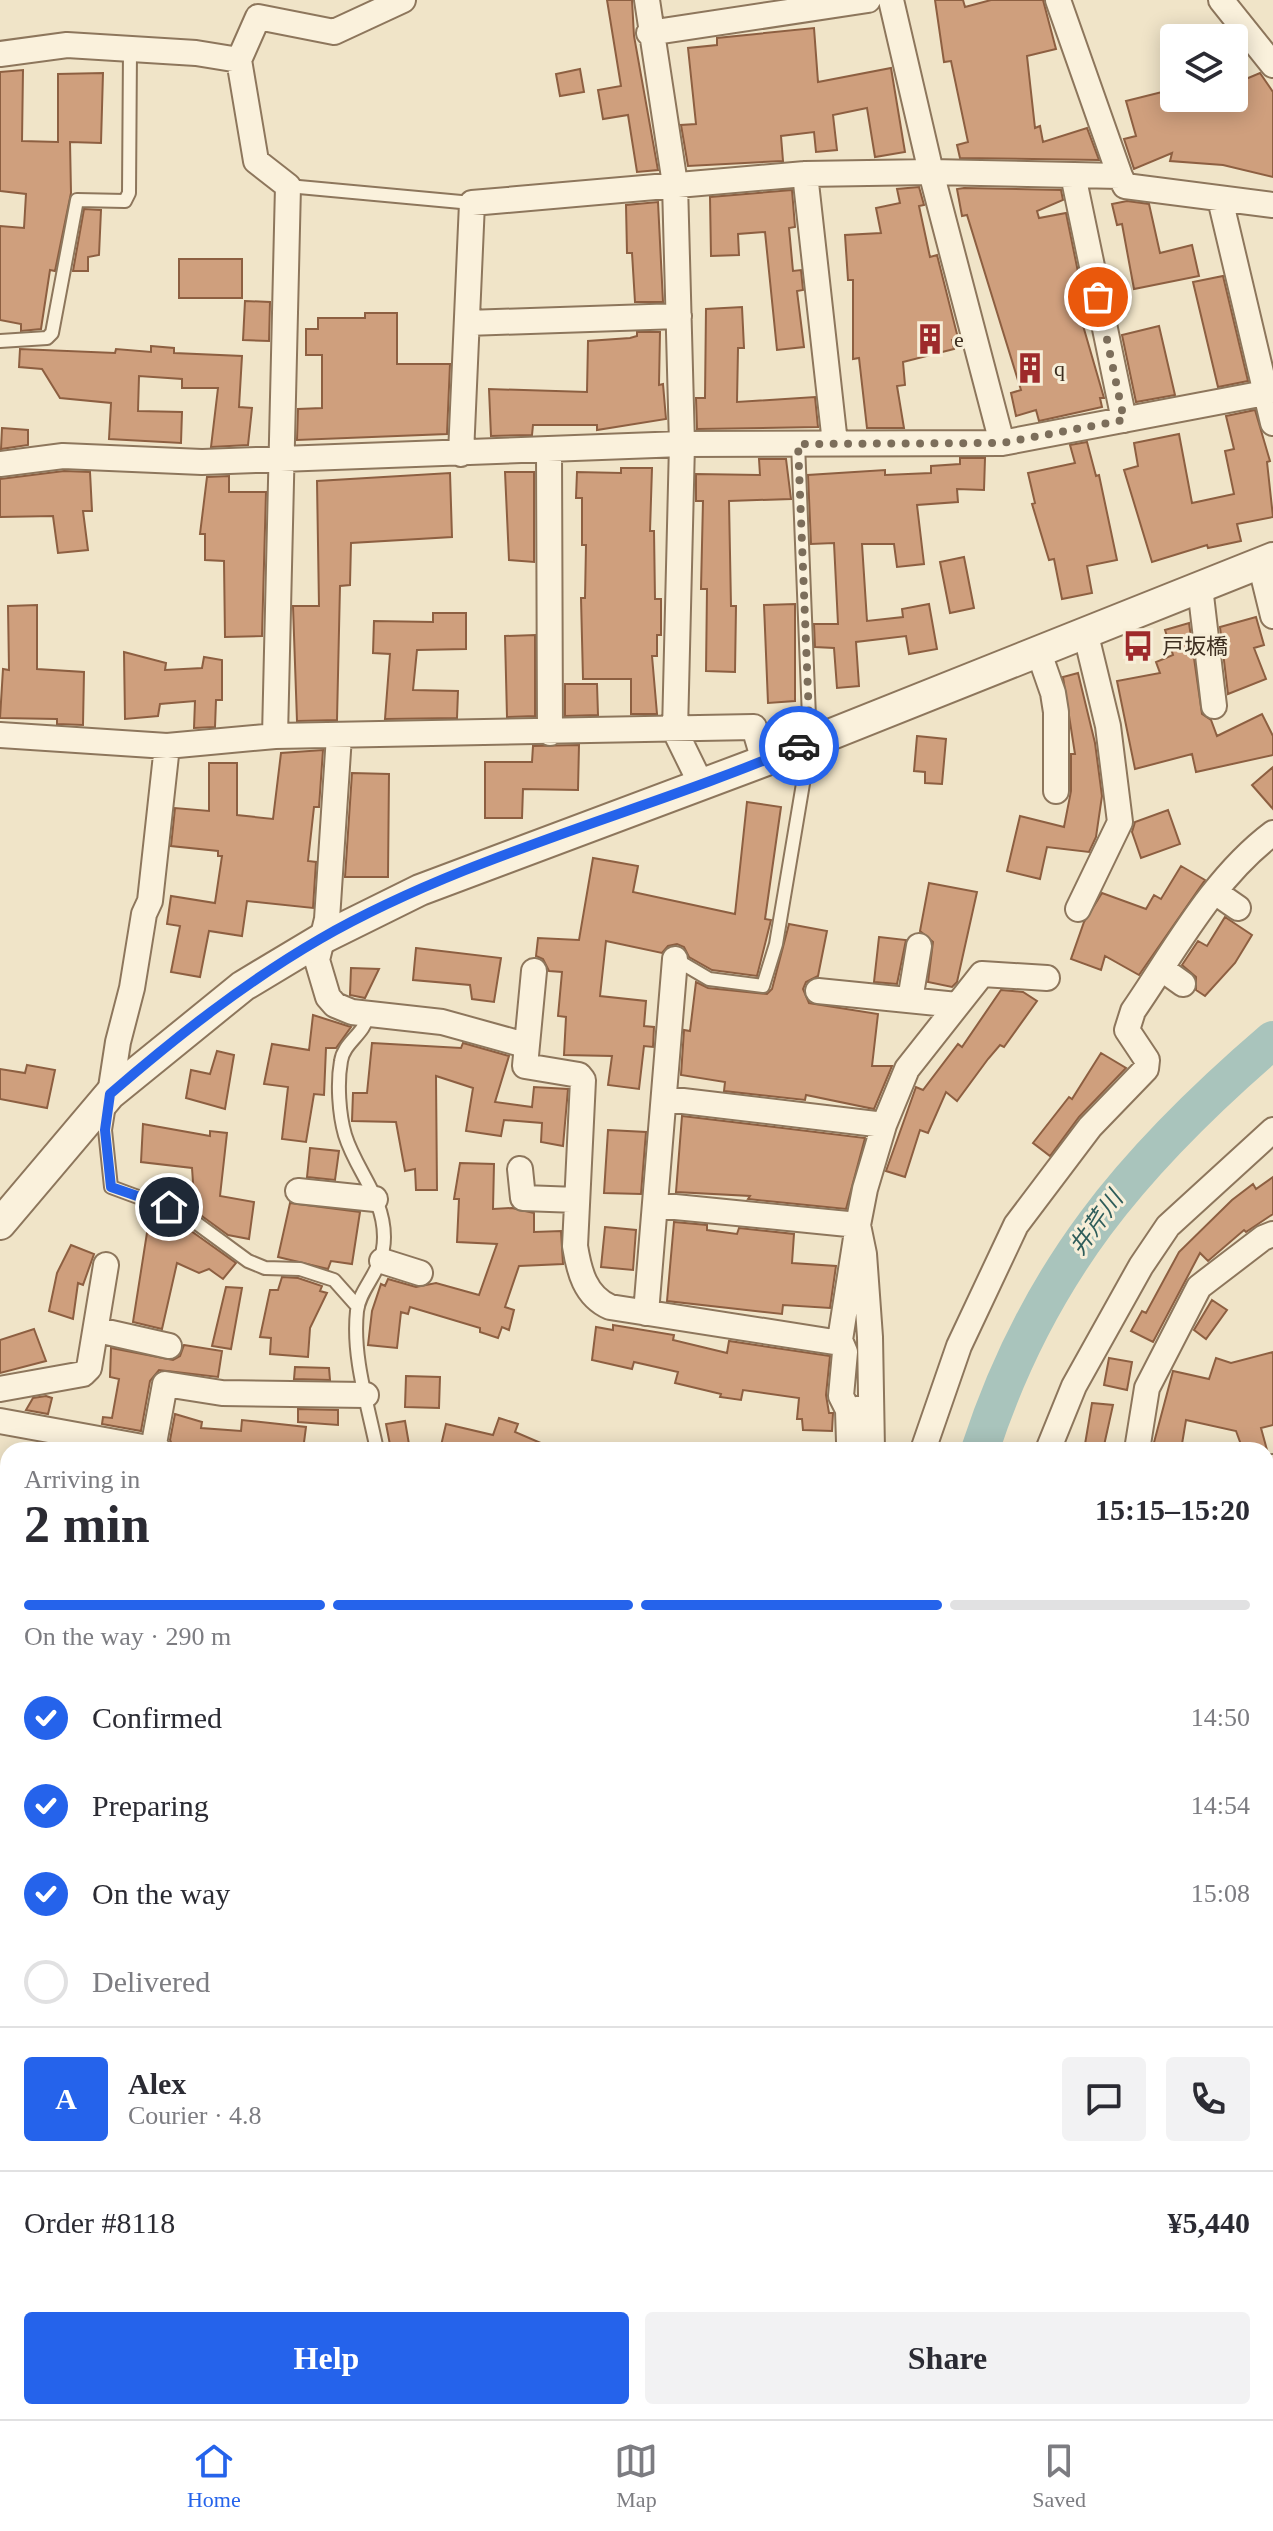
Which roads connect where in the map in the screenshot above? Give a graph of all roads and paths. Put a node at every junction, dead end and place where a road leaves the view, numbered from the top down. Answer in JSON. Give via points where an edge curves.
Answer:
{"nodes":[{"id":1,"x":403,"y":0,"type":"edge"},
{"id":2,"x":647,"y":0,"type":"edge"},
{"id":3,"x":868,"y":0,"type":"edge"},
{"id":4,"x":891,"y":0,"type":"edge"},
{"id":5,"x":1058,"y":0,"type":"edge"},
{"id":6,"x":1221,"y":0,"type":"edge"},
{"id":7,"x":649,"y":33,"type":"junction"},
{"id":8,"x":130,"y":50,"type":"junction"},
{"id":9,"x":0,"y":54,"type":"edge"},
{"id":10,"x":239,"y":60,"type":"junction"},
{"id":11,"x":1273,"y":65,"type":"edge"},
{"id":12,"x":931,"y":172,"type":"junction"},
{"id":13,"x":805,"y":174,"type":"junction"},
{"id":14,"x":1073,"y":175,"type":"junction"},
{"id":15,"x":1120,"y":176,"type":"junction"},
{"id":16,"x":675,"y":184,"type":"junction"},
{"id":17,"x":288,"y":186,"type":"junction"},
{"id":18,"x":1220,"y":199,"type":"junction"},
{"id":19,"x":472,"y":203,"type":"junction"},
{"id":20,"x":1273,"y":205,"type":"edge"},
{"id":21,"x":679,"y":316,"type":"junction"},
{"id":22,"x":467,"y":323,"type":"junction"},
{"id":23,"x":0,"y":341,"type":"edge"},
{"id":24,"x":1265,"y":393,"type":"junction"},
{"id":25,"x":1124,"y":420,"type":"junction"},
{"id":26,"x":1273,"y":423,"type":"edge"},
{"id":27,"x":835,"y":443,"type":"junction"},
{"id":28,"x":1002,"y":443,"type":"junction"},
{"id":29,"x":682,"y":444,"type":"junction"},
{"id":30,"x":798,"y":444,"type":"junction"},
{"id":31,"x":549,"y":450,"type":"junction"},
{"id":32,"x":461,"y":454,"type":"junction"},
{"id":33,"x":283,"y":461,"type":"junction"},
{"id":34,"x":0,"y":464,"type":"edge"},
{"id":35,"x":1266,"y":561,"type":"edge"},
{"id":36,"x":1200,"y":587,"type":"junction"},
{"id":37,"x":1273,"y":616,"type":"edge"},
{"id":38,"x":1085,"y":631,"type":"junction"},
{"id":39,"x":1038,"y":650,"type":"junction"},
{"id":40,"x":1214,"y":706,"type":"dead end"},
{"id":41,"x":675,"y":731,"type":"junction"},
{"id":42,"x":550,"y":733,"type":"junction"},
{"id":43,"x":0,"y":735,"type":"edge"},
{"id":44,"x":275,"y":736,"type":"junction"},
{"id":45,"x":339,"y":736,"type":"junction"},
{"id":46,"x":810,"y":742,"type":"junction"},
{"id":47,"x":167,"y":746,"type":"junction"},
{"id":48,"x":764,"y":761,"type":"junction"},
{"id":49,"x":700,"y":782,"type":"junction"},
{"id":50,"x":1056,"y":791,"type":"dead end"},
{"id":51,"x":1273,"y":833,"type":"edge"},
{"id":52,"x":1215,"y":892,"type":"junction"},
{"id":53,"x":1238,"y":908,"type":"dead end"},
{"id":54,"x":1078,"y":909,"type":"dead end"},
{"id":55,"x":323,"y":938,"type":"junction"},
{"id":56,"x":919,"y":946,"type":"dead end"},
{"id":57,"x":675,"y":959,"type":"joint"},
{"id":58,"x":1162,"y":969,"type":"junction"},
{"id":59,"x":534,"y":971,"type":"dead end"},
{"id":60,"x":1047,"y":978,"type":"dead end"},
{"id":61,"x":1183,"y":984,"type":"dead end"},
{"id":62,"x":818,"y":991,"type":"dead end"},
{"id":63,"x":910,"y":1000,"type":"junction"},
{"id":64,"x":957,"y":1005,"type":"junction"},
{"id":65,"x":368,"y":1015,"type":"junction"},
{"id":66,"x":525,"y":1045,"type":"junction"},
{"id":67,"x":110,"y":1094,"type":"junction"},
{"id":68,"x":666,"y":1099,"type":"junction"},
{"id":69,"x":884,"y":1125,"type":"junction"},
{"id":70,"x":1273,"y":1130,"type":"edge"},
{"id":71,"x":520,"y":1169,"type":"dead end"},
{"id":72,"x":298,"y":1191,"type":"dead end"},
{"id":73,"x":375,"y":1199,"type":"junction"},
{"id":74,"x":577,"y":1200,"type":"junction"},
{"id":75,"x":655,"y":1205,"type":"junction"},
{"id":76,"x":0,"y":1224,"type":"edge"},
{"id":77,"x":858,"y":1225,"type":"junction"},
{"id":78,"x":1273,"y":1234,"type":"edge"},
{"id":79,"x":382,"y":1261,"type":"junction"},
{"id":80,"x":106,"y":1265,"type":"dead end"},
{"id":81,"x":420,"y":1273,"type":"dead end"},
{"id":82,"x":358,"y":1307,"type":"junction"},
{"id":83,"x":646,"y":1313,"type":"junction"},
{"id":84,"x":98,"y":1330,"type":"junction"},
{"id":85,"x":840,"y":1340,"type":"junction"},
{"id":86,"x":169,"y":1346,"type":"dead end"},
{"id":87,"x":0,"y":1389,"type":"edge"},
{"id":88,"x":366,"y":1395,"type":"junction"},
{"id":89,"x":871,"y":1408,"type":"junction"},
{"id":90,"x":0,"y":1421,"type":"edge"},
{"id":91,"x":117,"y":1442,"type":"edge"},
{"id":92,"x":157,"y":1442,"type":"edge"},
{"id":93,"x":375,"y":1442,"type":"edge"},
{"id":94,"x":872,"y":1442,"type":"edge"},
{"id":95,"x":926,"y":1442,"type":"edge"},
{"id":96,"x":1051,"y":1442,"type":"edge"},
{"id":97,"x":1139,"y":1442,"type":"edge"}],
"edges":[{"from":1,"to":10,"type":"street","via":[[334,32],[258,17]]},
{"from":2,"to":7,"type":"street"},
{"from":3,"to":7,"type":"street"},
{"from":4,"to":12,"type":"street"},
{"from":5,"to":15,"type":"street"},
{"from":6,"to":11,"type":"street"},
{"from":7,"to":16,"type":"street"},
{"from":8,"to":9,"type":"street","via":[[67,45]]},
{"from":8,"to":10,"type":"street"},
{"from":8,"to":23,"type":"lane","via":[[129,193],[125,201],[77,200],[52,333],[47,338]]},
{"from":10,"to":17,"type":"street","via":[[256,161]]},
{"from":12,"to":13,"type":"street"},
{"from":12,"to":14,"type":"street"},
{"from":12,"to":28,"type":"street"},
{"from":13,"to":16,"type":"street"},
{"from":13,"to":27,"type":"street"},
{"from":14,"to":15,"type":"street"},
{"from":14,"to":25,"type":"street"},
{"from":15,"to":18,"type":"street","via":[[1125,186]]},
{"from":16,"to":19,"type":"street"},
{"from":16,"to":21,"type":"street"},
{"from":17,"to":19,"type":"lane"},
{"from":17,"to":33,"type":"street"},
{"from":18,"to":20,"type":"street"},
{"from":18,"to":24,"type":"street"},
{"from":19,"to":22,"type":"street"},
{"from":21,"to":22,"type":"street"},
{"from":21,"to":29,"type":"street"},
{"from":22,"to":32,"type":"street"},
{"from":24,"to":25,"type":"street"},
{"from":24,"to":26,"type":"street"},
{"from":25,"to":28,"type":"street"},
{"from":27,"to":28,"type":"street"},
{"from":27,"to":30,"type":"street"},
{"from":29,"to":30,"type":"street"},
{"from":29,"to":31,"type":"street"},
{"from":29,"to":41,"type":"street"},
{"from":30,"to":46,"type":"lane"},
{"from":31,"to":32,"type":"street"},
{"from":31,"to":42,"type":"street"},
{"from":32,"to":33,"type":"street"},
{"from":33,"to":34,"type":"street","via":[[63,456]]},
{"from":33,"to":44,"type":"street"},
{"from":35,"to":36,"type":"street"},
{"from":35,"to":37,"type":"street"},
{"from":36,"to":38,"type":"street"},
{"from":36,"to":40,"type":"street"},
{"from":38,"to":39,"type":"street"},
{"from":38,"to":54,"type":"street","via":[[1108,726],[1120,822]]},
{"from":39,"to":46,"type":"street"},
{"from":39,"to":50,"type":"street","via":[[1056,712]]},
{"from":41,"to":42,"type":"street"},
{"from":41,"to":48,"type":"street","via":[[754,727]]},
{"from":41,"to":49,"type":"street"},
{"from":42,"to":45,"type":"street"},
{"from":43,"to":47,"type":"street"},
{"from":44,"to":45,"type":"street"},
{"from":44,"to":47,"type":"street"},
{"from":45,"to":55,"type":"street"},
{"from":46,"to":48,"type":"street"},
{"from":46,"to":57,"type":"lane","via":[[776,944],[763,986],[709,979]]},
{"from":47,"to":67,"type":"street","via":[[150,901]]},
{"from":48,"to":49,"type":"street"},
{"from":49,"to":55,"type":"street","via":[[420,890]]},
{"from":51,"to":52,"type":"street"},
{"from":52,"to":53,"type":"street"},
{"from":52,"to":58,"type":"street"},
{"from":55,"to":65,"type":"street","via":[[317,968],[328,997],[335,1005]]},
{"from":55,"to":67,"type":"street","via":[[243,986]]},
{"from":56,"to":63,"type":"street"},
{"from":57,"to":68,"type":"street"},
{"from":58,"to":61,"type":"street"},
{"from":58,"to":95,"type":"street","via":[[1133,1011],[1127,1030],[1147,1060],[1146,1069],[1090,1127],[1016,1225],[959,1346]]},
{"from":59,"to":66,"type":"street"},
{"from":60,"to":64,"type":"street","via":[[982,974]]},
{"from":62,"to":63,"type":"street"},
{"from":63,"to":64,"type":"street"},
{"from":64,"to":69,"type":"street","via":[[907,1069]]},
{"from":65,"to":66,"type":"street","via":[[420,1018]]},
{"from":65,"to":73,"type":"lane","via":[[341,1060],[340,1095],[346,1137]]},
{"from":66,"to":74,"type":"street","via":[[524,1061],[530,1069],[579,1075],[583,1080]]},
{"from":67,"to":76,"type":"street"},
{"from":67,"to":82,"type":"lane","via":[[105,1130],[111,1187],[184,1214],[248,1261],[334,1280]]},
{"from":68,"to":69,"type":"street"},
{"from":68,"to":75,"type":"street"},
{"from":69,"to":77,"type":"street"},
{"from":70,"to":96,"type":"street","via":[[1168,1226],[1074,1386]]},
{"from":71,"to":74,"type":"street","via":[[523,1198]]},
{"from":72,"to":73,"type":"street"},
{"from":73,"to":79,"type":"lane","via":[[384,1235]]},
{"from":74,"to":83,"type":"street","via":[[575,1246],[592,1297],[610,1307]]},
{"from":75,"to":77,"type":"street"},
{"from":75,"to":83,"type":"street"},
{"from":77,"to":85,"type":"street"},
{"from":77,"to":89,"type":"street"},
{"from":78,"to":97,"type":"street","via":[[1199,1287],[1152,1377]]},
{"from":79,"to":81,"type":"street"},
{"from":79,"to":82,"type":"lane"},
{"from":80,"to":84,"type":"street"},
{"from":82,"to":88,"type":"lane","via":[[356,1352]]},
{"from":83,"to":85,"type":"street"},
{"from":84,"to":86,"type":"street"},
{"from":84,"to":87,"type":"street","via":[[83,1374]]},
{"from":85,"to":89,"type":"street","via":[[849,1442],[857,1409]]},
{"from":88,"to":92,"type":"street","via":[[222,1393],[165,1384]]},
{"from":88,"to":93,"type":"lane"},
{"from":89,"to":94,"type":"street"},
{"from":90,"to":91,"type":"street"}]}
